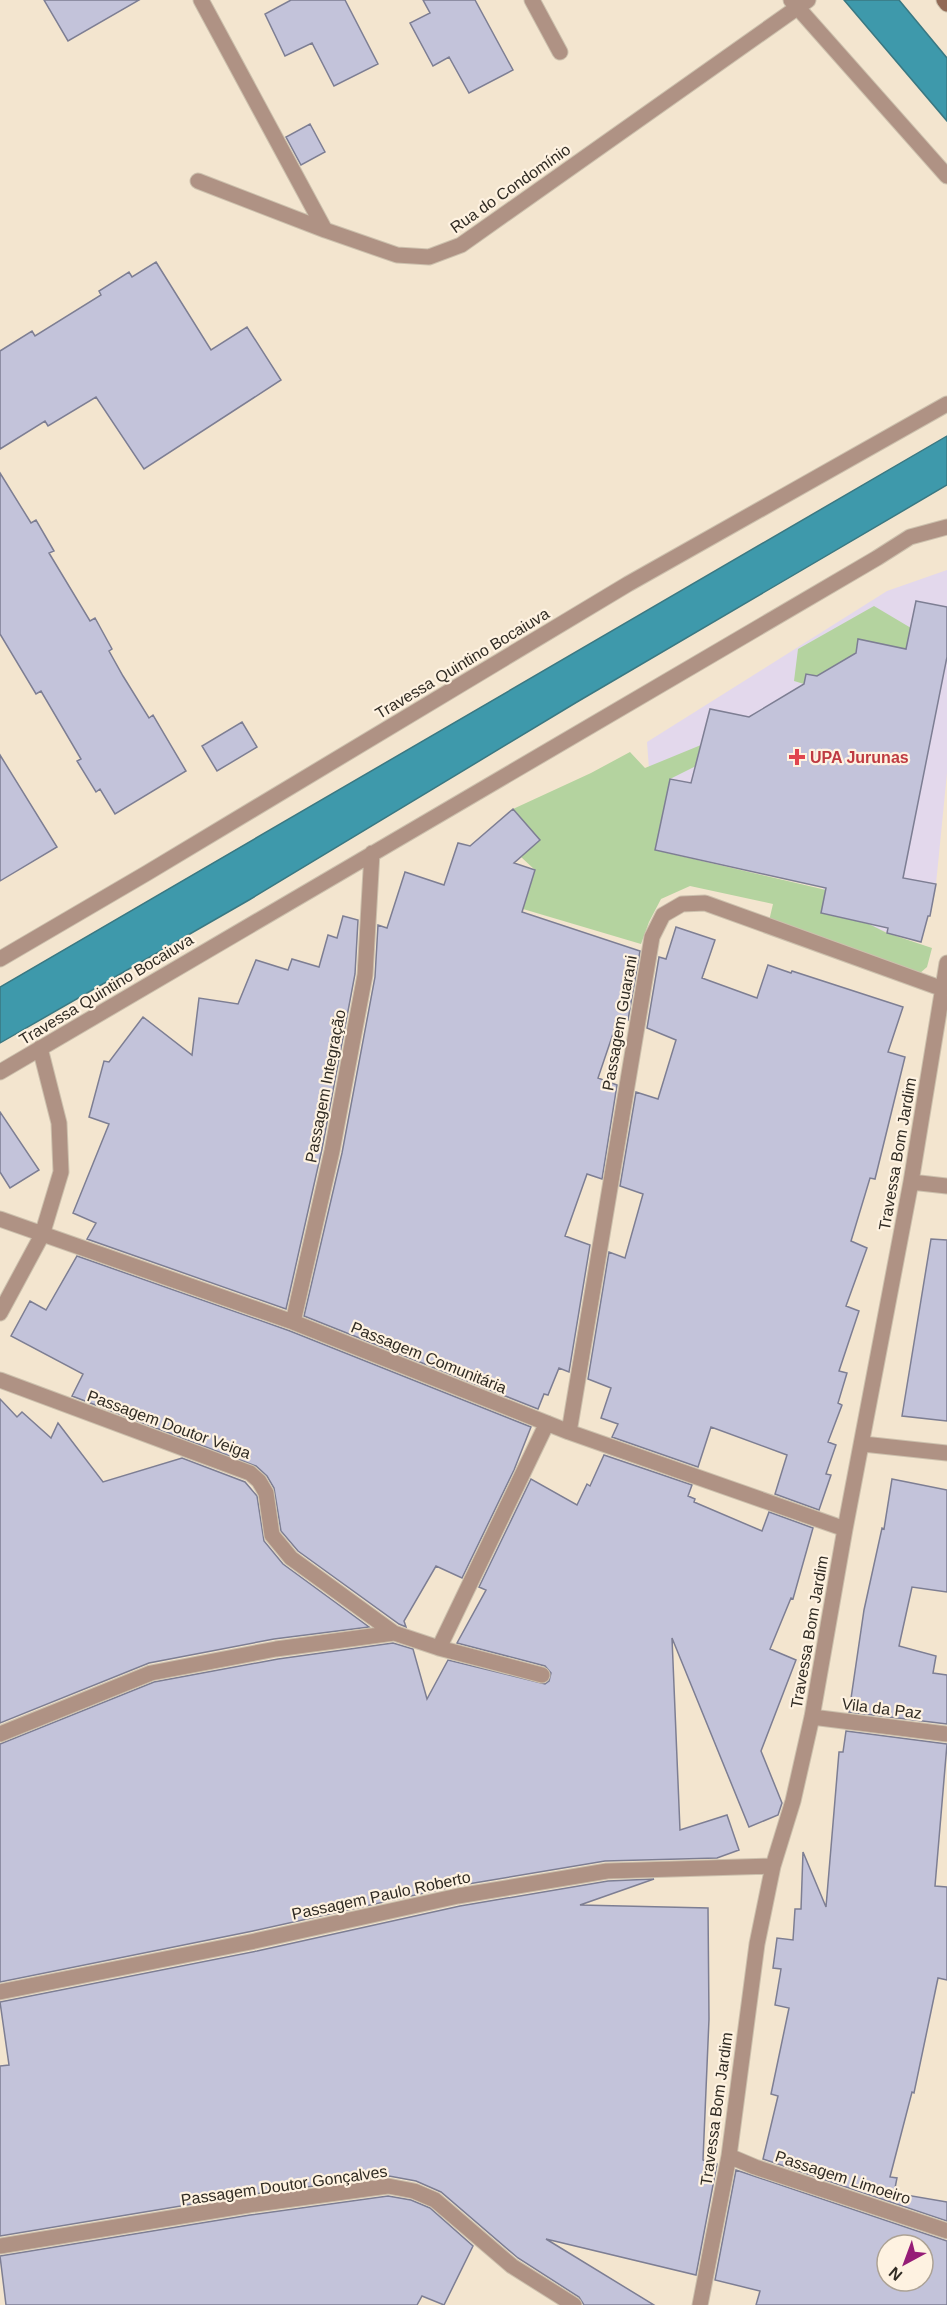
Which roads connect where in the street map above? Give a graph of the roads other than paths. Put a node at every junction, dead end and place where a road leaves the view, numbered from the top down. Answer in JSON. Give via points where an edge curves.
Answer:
{"nodes":[{"id":1,"x":201,"y":0,"type":"edge"},
{"id":2,"x":532,"y":0,"type":"edge"},
{"id":3,"x":944,"y":0,"type":"edge"},
{"id":4,"x":799,"y":2,"type":"edge"},
{"id":5,"x":947,"y":4,"type":"edge"},
{"id":6,"x":560,"y":52,"type":"dead end"},
{"id":7,"x":947,"y":176,"type":"edge"},
{"id":8,"x":198,"y":181,"type":"dead end"},
{"id":9,"x":325,"y":230,"type":"junction"},
{"id":10,"x":947,"y":404,"type":"edge"},
{"id":11,"x":947,"y":527,"type":"edge"},
{"id":12,"x":372,"y":853,"type":"junction"},
{"id":13,"x":0,"y":958,"type":"edge"},
{"id":14,"x":947,"y":963,"type":"edge"},
{"id":15,"x":943,"y":989,"type":"junction"},
{"id":16,"x":40,"y":1048,"type":"junction"},
{"id":17,"x":0,"y":1072,"type":"edge"},
{"id":18,"x":911,"y":1182,"type":"junction"},
{"id":19,"x":947,"y":1186,"type":"edge"},
{"id":20,"x":0,"y":1219,"type":"edge"},
{"id":21,"x":42,"y":1234,"type":"junction"},
{"id":22,"x":0,"y":1313,"type":"edge"},
{"id":23,"x":292,"y":1322,"type":"junction"},
{"id":24,"x":0,"y":1380,"type":"edge"},
{"id":25,"x":547,"y":1423,"type":"junction"},
{"id":26,"x":569,"y":1432,"type":"junction"},
{"id":27,"x":863,"y":1444,"type":"junction"},
{"id":28,"x":947,"y":1453,"type":"edge"},
{"id":29,"x":845,"y":1529,"type":"junction"},
{"id":30,"x":394,"y":1633,"type":"junction"},
{"id":31,"x":439,"y":1648,"type":"junction"},
{"id":32,"x":542,"y":1676,"type":"dead end"},
{"id":33,"x":813,"y":1717,"type":"junction"},
{"id":34,"x":0,"y":1734,"type":"edge"},
{"id":35,"x":947,"y":1734,"type":"edge"},
{"id":36,"x":773,"y":1866,"type":"junction"},
{"id":37,"x":0,"y":1992,"type":"edge"},
{"id":38,"x":729,"y":2156,"type":"junction"},
{"id":39,"x":947,"y":2231,"type":"edge"},
{"id":40,"x":0,"y":2247,"type":"edge"},
{"id":41,"x":574,"y":2305,"type":"edge"},
{"id":42,"x":700,"y":2305,"type":"edge"}],
"edges":[{"from":1,"to":9,"type":"street"},
{"from":2,"to":6,"type":"street"},
{"from":3,"to":5,"type":"street"},
{"from":4,"to":7,"type":"street"},
{"from":4,"to":9,"type":"street","name":"Rua do Condomínio","via":[[461,245],[429,257],[397,255]]},
{"from":8,"to":9,"type":"street","name":"Rua do Condomínio"},
{"from":10,"to":13,"type":"street","name":"Travessa Quintino Bocaiuva","via":[[628,584]]},
{"from":11,"to":12,"type":"street","name":"Travessa Quintino Bocaiuva","via":[[910,537]]},
{"from":12,"to":16,"type":"street","name":"Travessa Quintino Bocaiuva"},
{"from":12,"to":23,"type":"street","name":"Passagem Integração","via":[[365,975],[332,1151]]},
{"from":14,"to":15,"type":"street","name":"Travessa Bom Jardim"},
{"from":15,"to":18,"type":"street","name":"Travessa Bom Jardim"},
{"from":15,"to":26,"type":"street","name":"Passagem Guarani","via":[[705,903],[682,904],[663,915],[652,937]]},
{"from":16,"to":17,"type":"street","name":"Travessa Quintino Bocaiuva"},
{"from":16,"to":21,"type":"street","via":[[59,1123],[61,1172]]},
{"from":18,"to":19,"type":"street"},
{"from":18,"to":27,"type":"street","name":"Travessa Bom Jardim"},
{"from":20,"to":21,"type":"street","name":"Passagem Comunitária"},
{"from":21,"to":22,"type":"street"},
{"from":21,"to":23,"type":"street","name":"Passagem Comunitária"},
{"from":23,"to":25,"type":"street","name":"Passagem Comunitária"},
{"from":24,"to":30,"type":"street","name":"Passagem Doutor Veiga","via":[[249,1473],[260,1481],[266,1493],[272,1535],[281,1548]]},
{"from":25,"to":26,"type":"street","name":"Passagem Comunitária"},
{"from":25,"to":31,"type":"street"},
{"from":26,"to":29,"type":"street","name":"Passagem Comunitária"},
{"from":27,"to":28,"type":"street"},
{"from":27,"to":29,"type":"street","name":"Travessa Bom Jardim"},
{"from":29,"to":33,"type":"street","name":"Travessa Bom Jardim"},
{"from":30,"to":31,"type":"street","name":"Passagem Doutor Veiga"},
{"from":30,"to":34,"type":"street","name":"Passagem Doutor Veiga","via":[[276,1649],[151,1673]]},
{"from":31,"to":32,"type":"street","name":"Passagem Doutor Veiga"},
{"from":33,"to":35,"type":"street","name":"Vila da Paz"},
{"from":33,"to":36,"type":"street","name":"Travessa Bom Jardim","via":[[794,1801]]},
{"from":36,"to":37,"type":"street","name":"Passagem Paulo Roberto","via":[[607,1871],[458,1896]]},
{"from":36,"to":38,"type":"street","name":"Travessa Bom Jardim","via":[[757,1944]]},
{"from":38,"to":39,"type":"street","name":"Passagem Limoeiro"},
{"from":38,"to":42,"type":"street","name":"Travessa Bom Jardim"},
{"from":40,"to":41,"type":"street","name":"Passagem Doutor Gonçalves","via":[[388,2186],[435,2200],[512,2266]]}]}
